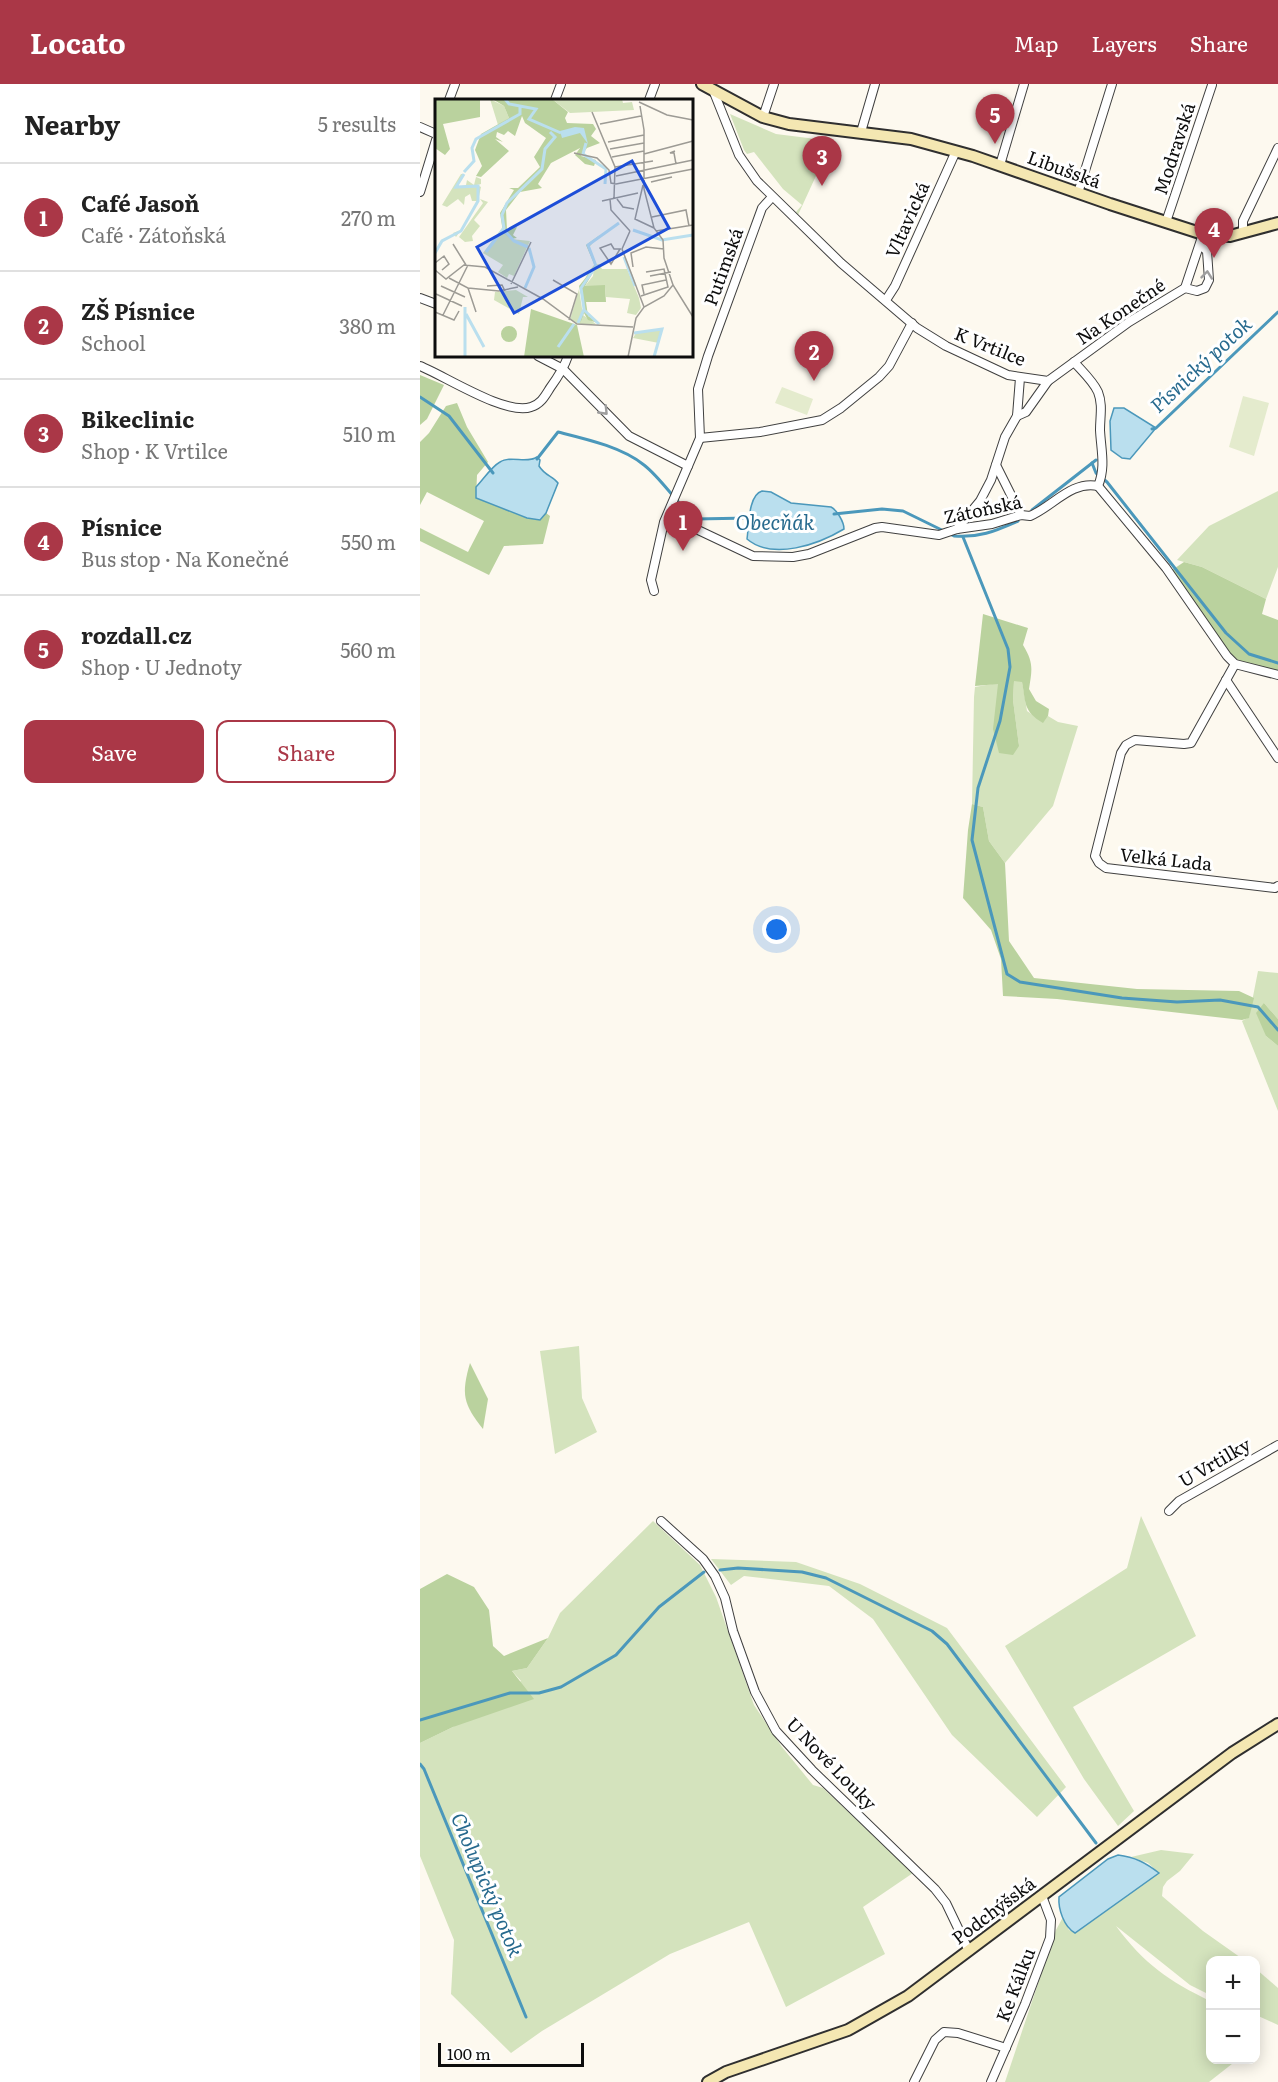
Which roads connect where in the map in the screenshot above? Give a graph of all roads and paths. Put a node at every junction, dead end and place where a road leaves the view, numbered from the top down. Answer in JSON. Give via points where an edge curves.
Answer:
{"nodes":[{"id":1,"x":455,"y":84,"type":"edge"},
{"id":2,"x":561,"y":84,"type":"edge"},
{"id":3,"x":655,"y":84,"type":"edge"},
{"id":4,"x":702,"y":84,"type":"edge"},
{"id":5,"x":774,"y":84,"type":"edge"},
{"id":6,"x":875,"y":84,"type":"edge"},
{"id":7,"x":1024,"y":84,"type":"edge"},
{"id":8,"x":1112,"y":84,"type":"edge"},
{"id":9,"x":1212,"y":85,"type":"edge"},
{"id":10,"x":712,"y":90,"type":"junction"},
{"id":11,"x":449,"y":99,"type":"edge"},
{"id":12,"x":555,"y":99,"type":"edge"},
{"id":13,"x":649,"y":99,"type":"edge"},
{"id":14,"x":763,"y":117,"type":"junction"},
{"id":15,"x":420,"y":127,"type":"edge"},
{"id":16,"x":861,"y":132,"type":"junction"},
{"id":17,"x":435,"y":134,"type":"edge"},
{"id":18,"x":435,"y":143,"type":"edge"},
{"id":19,"x":1278,"y":148,"type":"edge"},
{"id":20,"x":956,"y":151,"type":"junction"},
{"id":21,"x":1000,"y":165,"type":"junction"},
{"id":22,"x":420,"y":192,"type":"edge"},
{"id":23,"x":1078,"y":193,"type":"junction"},
{"id":24,"x":772,"y":197,"type":"junction"},
{"id":25,"x":1166,"y":222,"type":"junction"},
{"id":26,"x":1278,"y":223,"type":"edge"},
{"id":27,"x":1243,"y":233,"type":"junction"},
{"id":28,"x":1201,"y":240,"type":"junction"},
{"id":29,"x":1185,"y":288,"type":"junction"},
{"id":30,"x":420,"y":297,"type":"edge"},
{"id":31,"x":886,"y":300,"type":"junction"},
{"id":32,"x":435,"y":304,"type":"edge"},
{"id":33,"x":912,"y":324,"type":"junction"},
{"id":34,"x":540,"y":357,"type":"edge"},
{"id":35,"x":568,"y":357,"type":"edge"},
{"id":36,"x":1074,"y":362,"type":"junction"},
{"id":37,"x":420,"y":366,"type":"edge"},
{"id":38,"x":563,"y":369,"type":"junction"},
{"id":39,"x":1020,"y":378,"type":"junction"},
{"id":40,"x":1048,"y":381,"type":"junction"},
{"id":41,"x":1017,"y":416,"type":"junction"},
{"id":42,"x":700,"y":438,"type":"junction"},
{"id":43,"x":996,"y":465,"type":"junction"},
{"id":44,"x":688,"y":466,"type":"junction"},
{"id":45,"x":1100,"y":480,"type":"junction"},
{"id":46,"x":673,"y":502,"type":"junction"},
{"id":47,"x":1021,"y":515,"type":"junction"},
{"id":48,"x":950,"y":532,"type":"junction"},
{"id":49,"x":654,"y":591,"type":"dead end"},
{"id":50,"x":1235,"y":664,"type":"junction"},
{"id":51,"x":1278,"y":675,"type":"edge"},
{"id":52,"x":1226,"y":680,"type":"junction"},
{"id":53,"x":1278,"y":758,"type":"edge"},
{"id":54,"x":1278,"y":886,"type":"edge"},
{"id":55,"x":1278,"y":1445,"type":"edge"},
{"id":56,"x":1169,"y":1511,"type":"dead end"},
{"id":57,"x":661,"y":1521,"type":"dead end"},
{"id":58,"x":1278,"y":1724,"type":"edge"},
{"id":59,"x":1042,"y":1896,"type":"junction"},
{"id":60,"x":969,"y":1952,"type":"junction"},
{"id":61,"x":1006,"y":2048,"type":"junction"},
{"id":62,"x":708,"y":2082,"type":"edge"},
{"id":63,"x":914,"y":2082,"type":"edge"},
{"id":64,"x":991,"y":2082,"type":"edge"}],
"edges":[{"from":1,"to":11,"type":"street"},
{"from":2,"to":12,"type":"street"},
{"from":3,"to":13,"type":"street"},
{"from":4,"to":10,"type":"street","name":"Libušská"},
{"from":5,"to":14,"type":"street"},
{"from":6,"to":16,"type":"street"},
{"from":7,"to":21,"type":"street"},
{"from":8,"to":23,"type":"street"},
{"from":9,"to":25,"type":"street","name":"Modravská"},
{"from":10,"to":14,"type":"street","name":"Libušská"},
{"from":10,"to":24,"type":"street","name":"K Vrtilce","via":[[739,155]]},
{"from":14,"to":16,"type":"street","name":"Libušská"},
{"from":15,"to":17,"type":"street"},
{"from":16,"to":20,"type":"street","name":"Libušská","via":[[912,139]]},
{"from":18,"to":22,"type":"street"},
{"from":19,"to":27,"type":"street","via":[[1243,221]]},
{"from":20,"to":21,"type":"street","name":"Libušská"},
{"from":20,"to":31,"type":"street","name":"Vltavická"},
{"from":21,"to":23,"type":"street","name":"Libušská"},
{"from":23,"to":25,"type":"street","name":"Libušská"},
{"from":24,"to":31,"type":"street","name":"K Vrtilce"},
{"from":24,"to":42,"type":"street","name":"Putimská","via":[[762,208],[704,367],[698,389]]},
{"from":25,"to":28,"type":"street","name":"Libušská"},
{"from":26,"to":27,"type":"street","name":"Libušská"},
{"from":27,"to":28,"type":"street","name":"Libušská"},
{"from":28,"to":29,"type":"street","name":"Na Konečné"},
{"from":29,"to":28,"type":"street","name":"Na Konečné","one_way":true,"via":[[1197,291],[1205,288],[1209,280],[1207,252]]},
{"from":29,"to":36,"type":"street","name":"Na Konečné"},
{"from":30,"to":32,"type":"street"},
{"from":31,"to":33,"type":"street","name":"K Vrtilce"},
{"from":33,"to":39,"type":"street","name":"K Vrtilce","via":[[971,359]]},
{"from":33,"to":42,"type":"street","via":[[879,377],[822,420]]},
{"from":34,"to":38,"type":"street"},
{"from":35,"to":38,"type":"street"},
{"from":36,"to":40,"type":"street"},
{"from":36,"to":45,"type":"street","via":[[1096,388],[1101,402]]},
{"from":37,"to":38,"type":"street","via":[[490,400],[520,409],[540,403]]},
{"from":38,"to":44,"type":"street","one_way":true,"via":[[629,436]]},
{"from":39,"to":40,"type":"street","name":"K Vrtilce"},
{"from":39,"to":41,"type":"street"},
{"from":40,"to":41,"type":"street","via":[[1026,412]]},
{"from":41,"to":43,"type":"street"},
{"from":42,"to":44,"type":"street","name":"Putimská"},
{"from":43,"to":47,"type":"street"},
{"from":43,"to":48,"type":"street","via":[[980,501]]},
{"from":44,"to":46,"type":"street","name":"Putimská"},
{"from":45,"to":47,"type":"street","name":"Zátoňská","via":[[1079,486],[1035,514]]},
{"from":45,"to":50,"type":"street"},
{"from":46,"to":48,"type":"street","name":"Zátoňská","via":[[679,521],[753,556],[809,554],[882,527],[925,534]]},
{"from":46,"to":49,"type":"street","name":"Putimská","via":[[653,570]]},
{"from":47,"to":48,"type":"street","name":"Zátoňská"},
{"from":50,"to":51,"type":"street"},
{"from":50,"to":52,"type":"street","name":"Velká Lada"},
{"from":52,"to":53,"type":"street"},
{"from":52,"to":54,"type":"street","name":"Velká Lada","via":[[1191,743],[1135,740],[1126,745],[1095,856],[1106,868]]},
{"from":55,"to":56,"type":"street","name":"U Vrtilky","via":[[1179,1501]]},
{"from":57,"to":60,"type":"street","name":"U Nové Louky","via":[[703,1559],[715,1576],[755,1692],[776,1731],[935,1889],[946,1903]]},
{"from":58,"to":59,"type":"street","name":"Podchýšská","via":[[1232,1753]]},
{"from":59,"to":60,"type":"street","name":"Podchýšská"},
{"from":59,"to":61,"type":"street","name":"Ke Kálku","via":[[1051,1920],[1050,1938]]},
{"from":60,"to":62,"type":"street","name":"Podchýšská","via":[[908,1996],[848,2030],[726,2072]]},
{"from":61,"to":63,"type":"street","via":[[944,2032],[934,2040]]},
{"from":61,"to":64,"type":"street","name":"Ke Kálku"}]}
